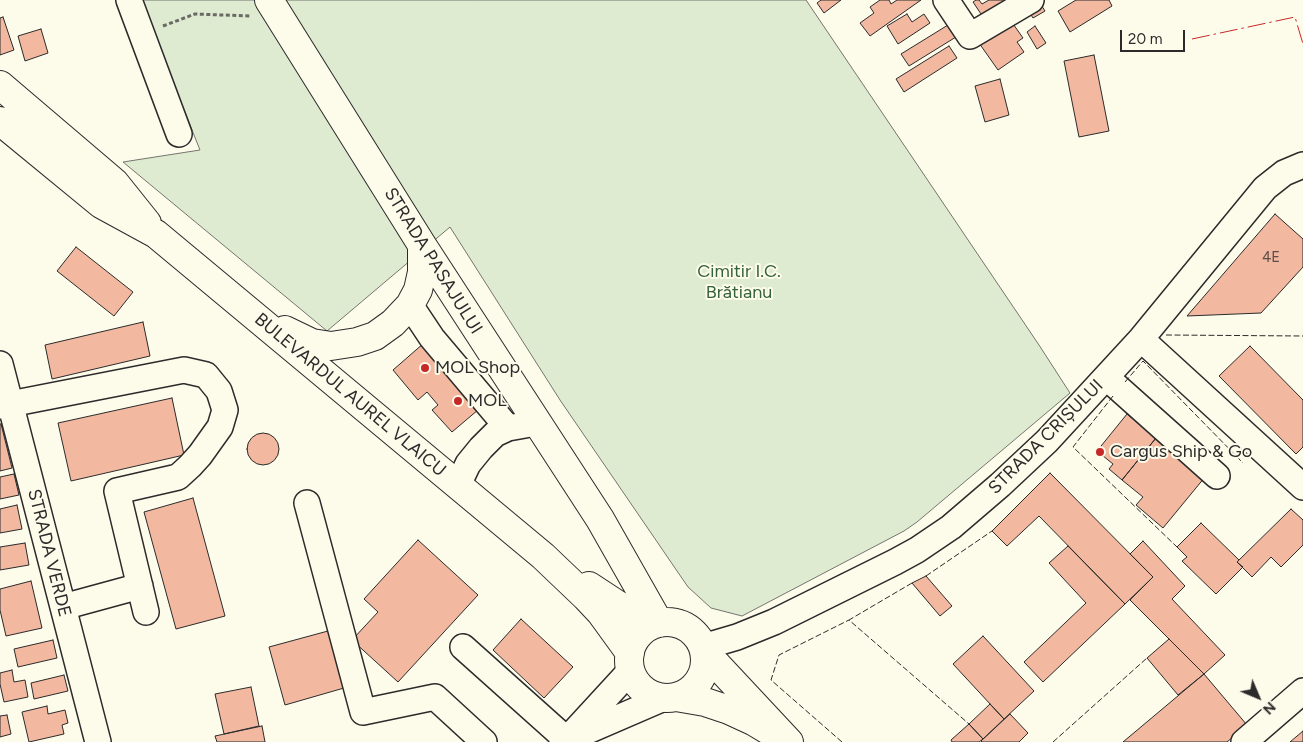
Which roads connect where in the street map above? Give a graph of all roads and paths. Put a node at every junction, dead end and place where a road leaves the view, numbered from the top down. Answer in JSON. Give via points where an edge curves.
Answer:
{"nodes":[{"id":1,"x":129,"y":0,"type":"edge"},
{"id":2,"x":946,"y":0,"type":"edge"},
{"id":3,"x":1031,"y":0,"type":"edge"},
{"id":4,"x":274,"y":8,"type":"edge"},
{"id":5,"x":141,"y":33,"type":"junction"},
{"id":6,"x":0,"y":85,"type":"edge"},
{"id":7,"x":0,"y":121,"type":"edge"},
{"id":8,"x":179,"y":134,"type":"dead end"},
{"id":9,"x":1303,"y":165,"type":"edge"},
{"id":10,"x":156,"y":234,"type":"junction"},
{"id":11,"x":422,"y":246,"type":"junction"},
{"id":12,"x":410,"y":305,"type":"junction"},
{"id":13,"x":257,"y":317,"type":"junction"},
{"id":14,"x":1140,"y":339,"type":"junction"},
{"id":15,"x":0,"y":364,"type":"edge"},
{"id":16,"x":1106,"y":377,"type":"junction"},
{"id":17,"x":5,"y":405,"type":"edge"},
{"id":18,"x":537,"y":422,"type":"junction"},
{"id":19,"x":508,"y":428,"type":"junction"},
{"id":20,"x":1217,"y":476,"type":"dead end"},
{"id":21,"x":458,"y":485,"type":"junction"},
{"id":22,"x":1303,"y":487,"type":"edge"},
{"id":23,"x":307,"y":503,"type":"dead end"},
{"id":24,"x":600,"y":519,"type":"junction"},
{"id":25,"x":544,"y":556,"type":"junction"},
{"id":26,"x":140,"y":586,"type":"junction"},
{"id":27,"x":63,"y":607,"type":"junction"},
{"id":28,"x":146,"y":612,"type":"dead end"},
{"id":29,"x":655,"y":625,"type":"junction"},
{"id":30,"x":701,"y":644,"type":"junction"},
{"id":31,"x":463,"y":647,"type":"dead end"},
{"id":32,"x":631,"y":661,"type":"junction"},
{"id":33,"x":1303,"y":691,"type":"edge"},
{"id":34,"x":670,"y":698,"type":"junction"},
{"id":35,"x":565,"y":741,"type":"edge"},
{"id":36,"x":98,"y":742,"type":"edge"},
{"id":37,"x":484,"y":742,"type":"edge"},
{"id":38,"x":789,"y":742,"type":"edge"},
{"id":39,"x":1244,"y":742,"type":"edge"}],
"edges":[{"from":1,"to":5,"type":"street"},
{"from":2,"to":3,"type":"street","via":[[970,36]]},
{"from":4,"to":5,"type":"path","via":[[195,14]]},
{"from":4,"to":11,"type":"main road","name":"STRADA PASAJULUI"},
{"from":5,"to":8,"type":"street"},
{"from":6,"to":10,"type":"main road","name":"BULEVARDUL AUREL VLAICU","via":[[115,184]]},
{"from":7,"to":10,"type":"main road","name":"BULEVARDUL AUREL VLAICU","via":[[101,204]]},
{"from":9,"to":14,"type":"street","name":"STRADA CRIȘULUI","via":[[1284,173],[1265,188]]},
{"from":10,"to":13,"type":"main road","name":"BULEVARDUL AUREL VLAICU"},
{"from":11,"to":12,"type":"main road","via":[[422,272]]},
{"from":11,"to":18,"type":"main road","name":"STRADA PASAJULUI"},
{"from":12,"to":13,"type":"main road","via":[[376,336],[331,346],[312,343]]},
{"from":12,"to":19,"type":"street","via":[[432,338]]},
{"from":13,"to":21,"type":"main road","name":"BULEVARDUL AUREL VLAICU"},
{"from":14,"to":16,"type":"street","name":"STRADA CRIȘULUI"},
{"from":14,"to":22,"type":"street"},
{"from":15,"to":17,"type":"street","name":"STRADA VERDE"},
{"from":16,"to":20,"type":"street"},
{"from":16,"to":30,"type":"street","name":"STRADA CRIȘULUI","via":[[1047,441],[1000,485],[951,527],[917,550],[774,622],[737,637]]},
{"from":17,"to":26,"type":"street","via":[[184,370],[206,375],[219,391],[225,410],[220,427],[190,466],[178,477],[117,491]]},
{"from":17,"to":27,"type":"street","name":"STRADA VERDE"},
{"from":18,"to":19,"type":"street"},
{"from":18,"to":24,"type":"main road","name":"STRADA PASAJULUI"},
{"from":19,"to":21,"type":"street","via":[[495,434],[481,448],[468,464]]},
{"from":21,"to":25,"type":"main road","name":"BULEVARDUL AUREL VLAICU"},
{"from":23,"to":37,"type":"street","via":[[363,712],[435,697]]},
{"from":24,"to":29,"type":"main road","name":"STRADA PASAJULUI"},
{"from":24,"to":30,"type":"main road","name":"STRADA PASAJULUI"},
{"from":25,"to":29,"type":"main road","name":"BULEVARDUL AUREL VLAICU"},
{"from":25,"to":32,"type":"main road","name":"BULEVARDUL AUREL VLAICU","via":[[601,613]]},
{"from":26,"to":27,"type":"street"},
{"from":26,"to":28,"type":"street"},
{"from":27,"to":36,"type":"street","name":"STRADA VERDE"},
{"from":29,"to":30,"type":"main road","via":[[677,623]]},
{"from":29,"to":32,"type":"main road","via":[[640,634],[634,643]]},
{"from":30,"to":34,"type":"main road","via":[[706,662],[703,674],[688,692]]},
{"from":30,"to":38,"type":"main road"},
{"from":31,"to":35,"type":"street"},
{"from":32,"to":34,"type":"main road","via":[[636,681],[643,690],[653,696]]},
{"from":32,"to":35,"type":"street"},
{"from":33,"to":39,"type":"street"},
{"from":34,"to":35,"type":"street"},
{"from":34,"to":38,"type":"main road","via":[[705,702],[729,710]]}]}
